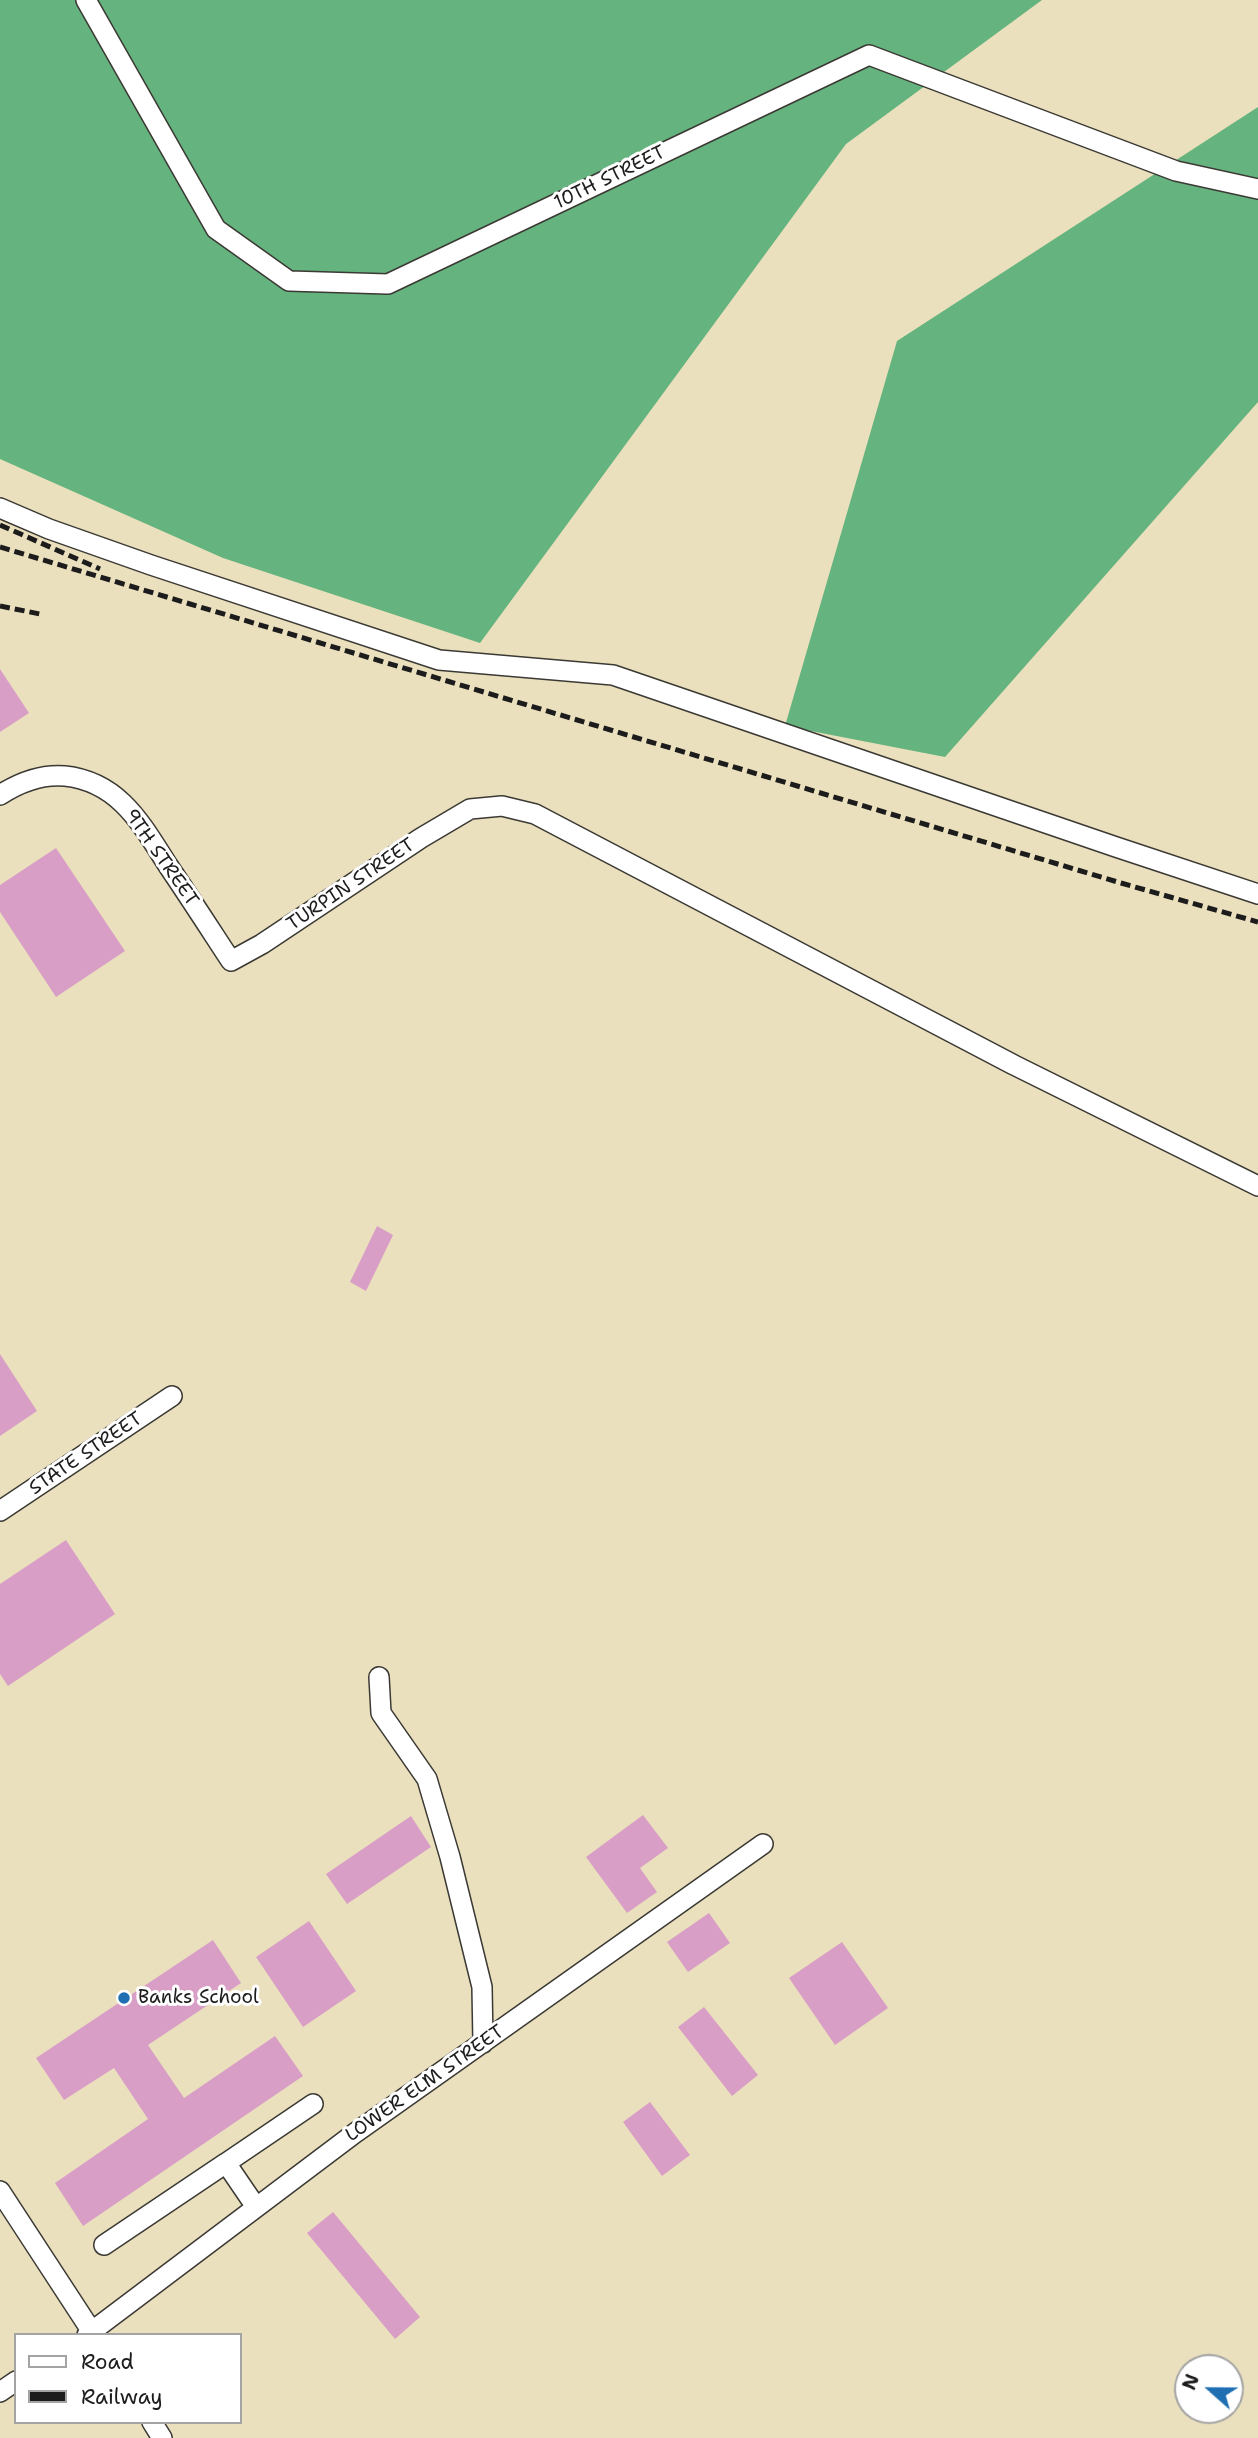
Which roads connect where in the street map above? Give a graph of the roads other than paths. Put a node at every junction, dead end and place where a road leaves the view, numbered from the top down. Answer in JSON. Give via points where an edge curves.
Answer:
{"nodes":[{"id":1,"x":86,"y":0,"type":"edge"},
{"id":2,"x":1258,"y":189,"type":"edge"},
{"id":3,"x":0,"y":508,"type":"edge"},
{"id":4,"x":0,"y":795,"type":"edge"},
{"id":5,"x":1258,"y":894,"type":"edge"},
{"id":6,"x":231,"y":961,"type":"joint"},
{"id":7,"x":1258,"y":1185,"type":"edge"},
{"id":8,"x":172,"y":1396,"type":"dead end"},
{"id":9,"x":0,"y":1511,"type":"edge"},
{"id":10,"x":379,"y":1677,"type":"dead end"},
{"id":11,"x":763,"y":1844,"type":"dead end"},
{"id":12,"x":483,"y":2043,"type":"junction"},
{"id":13,"x":313,"y":2104,"type":"dead end"},
{"id":14,"x":226,"y":2162,"type":"junction"},
{"id":15,"x":0,"y":2191,"type":"edge"},
{"id":16,"x":257,"y":2207,"type":"junction"},
{"id":17,"x":104,"y":2245,"type":"dead end"},
{"id":18,"x":90,"y":2333,"type":"edge"},
{"id":19,"x":92,"y":2333,"type":"edge"}],
"edges":[{"from":1,"to":2,"type":"street","name":"10TH STREET","via":[[216,229],[289,281],[388,284],[869,55],[1176,171]]},
{"from":3,"to":5,"type":"street","via":[[138,560],[439,660],[613,675]]},
{"from":4,"to":6,"type":"street","name":"9TH STREET","via":[[27,780],[51,775],[99,785],[128,808],[146,831]]},
{"from":6,"to":7,"type":"street","name":"TURPIN STREET","via":[[470,809],[502,806],[535,814],[1014,1065]]},
{"from":8,"to":9,"type":"street","name":"STATE STREET"},
{"from":10,"to":12,"type":"street","via":[[381,1713],[427,1779],[450,1857],[482,1987]]},
{"from":11,"to":12,"type":"street","name":"LOWER ELM STREET"},
{"from":12,"to":16,"type":"street","name":"LOWER ELM STREET"},
{"from":13,"to":14,"type":"street"},
{"from":14,"to":16,"type":"street"},
{"from":14,"to":17,"type":"street"},
{"from":15,"to":18,"type":"street"},
{"from":16,"to":19,"type":"street","name":"LOWER ELM STREET"}]}
